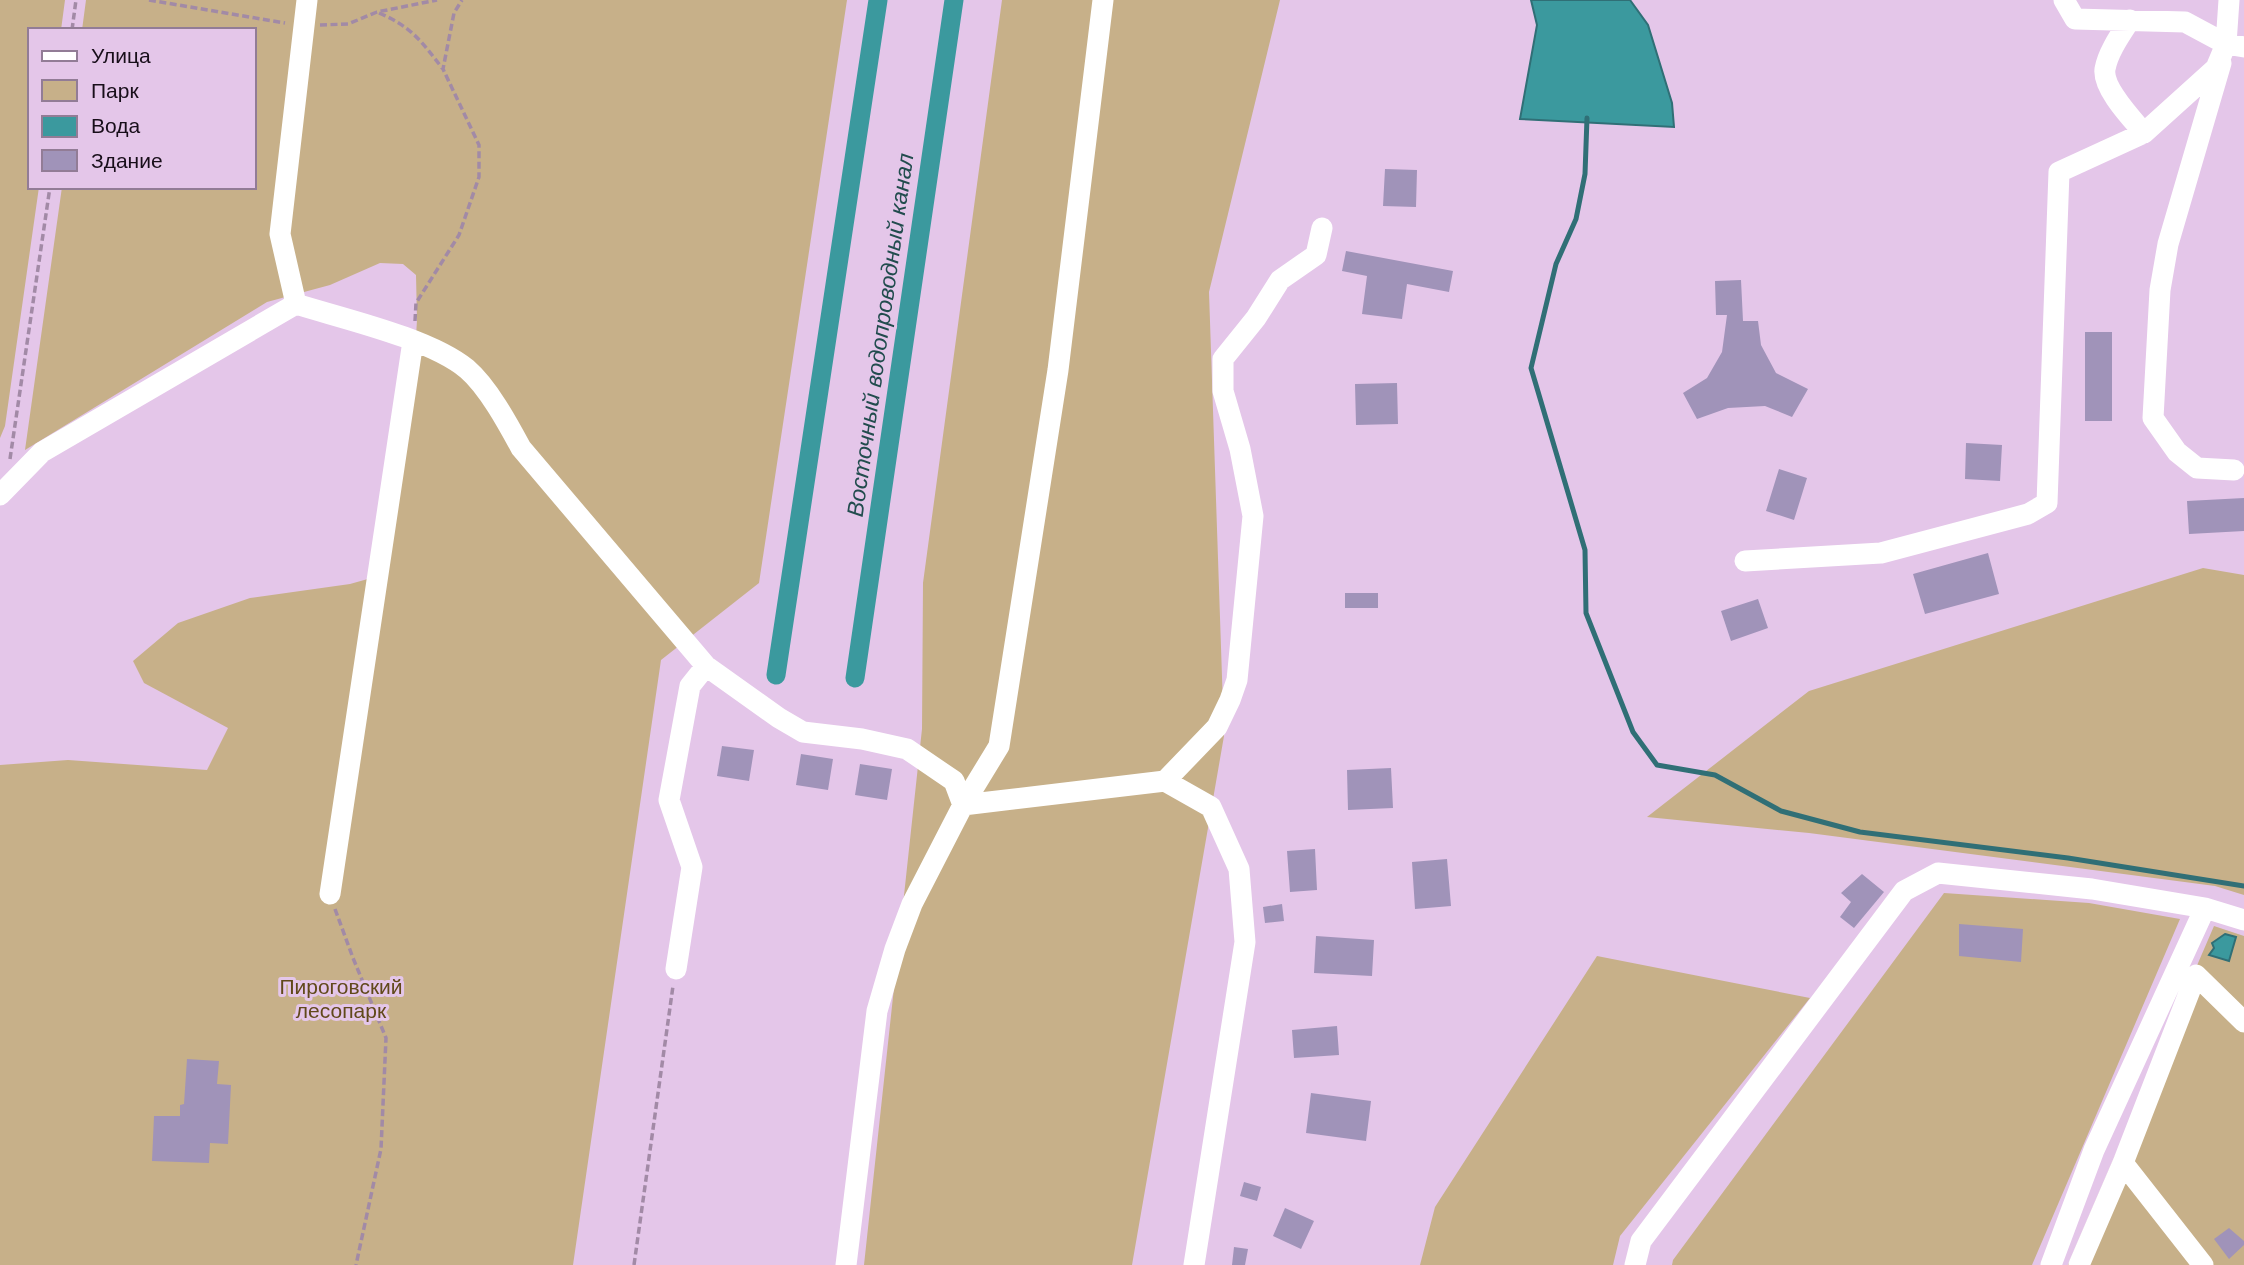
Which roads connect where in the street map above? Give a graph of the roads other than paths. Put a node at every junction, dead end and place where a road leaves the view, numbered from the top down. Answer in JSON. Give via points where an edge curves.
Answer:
{"nodes":[{"id":1,"x":307,"y":0,"type":"edge"},
{"id":2,"x":1103,"y":0,"type":"edge"},
{"id":3,"x":2064,"y":0,"type":"edge"},
{"id":4,"x":2229,"y":0,"type":"edge"},
{"id":5,"x":2130,"y":20,"type":"junction"},
{"id":6,"x":2232,"y":45,"type":"edge"},
{"id":7,"x":2144,"y":133,"type":"junction"},
{"id":8,"x":1322,"y":228,"type":"dead end"},
{"id":9,"x":296,"y":304,"type":"junction"},
{"id":10,"x":413,"y":341,"type":"junction"},
{"id":11,"x":2234,"y":470,"type":"dead end"},
{"id":12,"x":0,"y":495,"type":"edge"},
{"id":13,"x":1745,"y":561,"type":"dead end"},
{"id":14,"x":706,"y":666,"type":"junction"},
{"id":15,"x":1165,"y":781,"type":"junction"},
{"id":16,"x":963,"y":806,"type":"junction"},
{"id":17,"x":330,"y":894,"type":"road end"},
{"id":18,"x":2205,"y":908,"type":"junction"},
{"id":19,"x":2244,"y":920,"type":"edge"},
{"id":20,"x":676,"y":969,"type":"road end"},
{"id":21,"x":2244,"y":1021,"type":"edge"},
{"id":22,"x":2123,"y":1163,"type":"junction"},
{"id":23,"x":846,"y":1265,"type":"edge"},
{"id":24,"x":1194,"y":1265,"type":"edge"},
{"id":25,"x":1635,"y":1265,"type":"edge"},
{"id":26,"x":2051,"y":1265,"type":"edge"},
{"id":27,"x":2079,"y":1265,"type":"edge"},
{"id":28,"x":2203,"y":1265,"type":"edge"}],
"edges":[{"from":1,"to":9,"type":"street","via":[[280,234]]},
{"from":2,"to":16,"type":"street","via":[[1058,370],[999,746]]},
{"from":3,"to":5,"type":"street","via":[[2075,19]]},
{"from":4,"to":6,"type":"street"},
{"from":5,"to":6,"type":"street","via":[[2185,23]]},
{"from":5,"to":7,"type":"street","via":[[2105,70],[2123,109]]},
{"from":6,"to":7,"type":"street","via":[[2216,68]]},
{"from":6,"to":11,"type":"street","via":[[2168,244],[2160,290],[2153,418],[2177,453],[2197,468]]},
{"from":7,"to":13,"type":"street","via":[[2059,172],[2047,503],[2028,514],[1881,552]]},
{"from":8,"to":15,"type":"street","via":[[1316,255],[1280,280],[1223,359],[1223,391],[1254,516],[1237,680],[1217,727]]},
{"from":9,"to":10,"type":"street"},
{"from":9,"to":12,"type":"street","via":[[42,452]]},
{"from":10,"to":14,"type":"street","via":[[468,370],[500,410],[522,448]]},
{"from":10,"to":17,"type":"street"},
{"from":14,"to":16,"type":"street","via":[[803,732],[907,749],[954,781]]},
{"from":14,"to":20,"type":"street","via":[[690,686],[669,800],[692,867]]},
{"from":15,"to":16,"type":"street"},
{"from":15,"to":24,"type":"street","via":[[1211,807],[1238,869],[1245,942]]},
{"from":16,"to":23,"type":"street","via":[[912,904],[877,1011]]},
{"from":18,"to":19,"type":"street"},
{"from":18,"to":25,"type":"street","via":[[2092,889],[1938,873],[1904,891],[1641,1241]]},
{"from":18,"to":26,"type":"street","via":[[2094,1150]]},
{"from":21,"to":22,"type":"street","via":[[2196,975]]},
{"from":22,"to":27,"type":"street"},
{"from":22,"to":28,"type":"street"}]}
